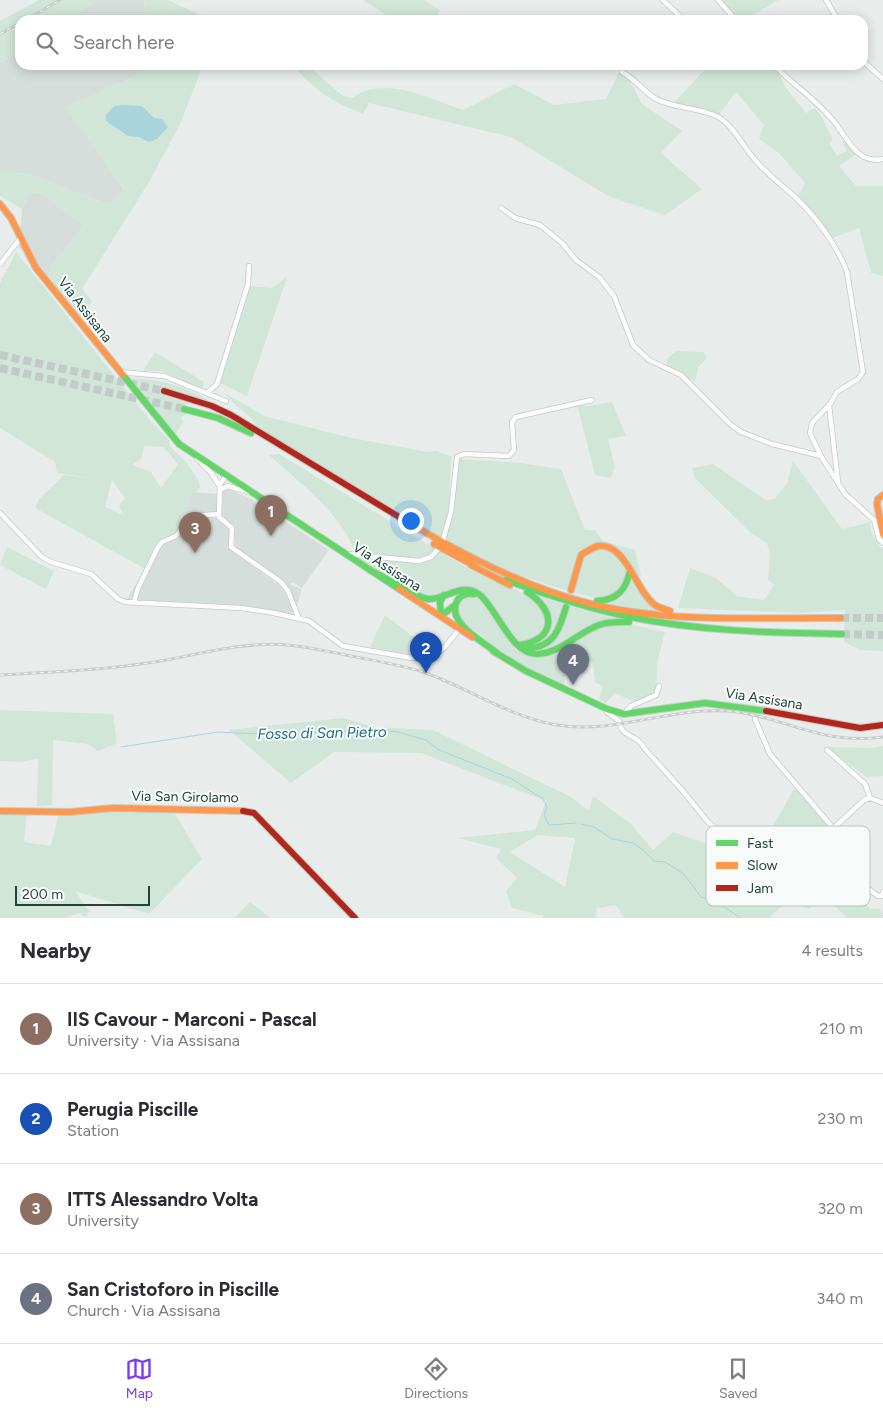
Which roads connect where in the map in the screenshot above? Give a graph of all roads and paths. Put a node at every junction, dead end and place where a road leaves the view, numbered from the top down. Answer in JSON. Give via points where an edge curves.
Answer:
{"nodes":[{"id":1,"x":663,"y":0,"type":"edge"},
{"id":2,"x":718,"y":0,"type":"edge"},
{"id":3,"x":826,"y":0,"type":"edge"},
{"id":4,"x":679,"y":15,"type":"edge"},
{"id":5,"x":732,"y":15,"type":"edge"},
{"id":6,"x":835,"y":15,"type":"edge"},
{"id":7,"x":868,"y":65,"type":"edge"},
{"id":8,"x":780,"y":70,"type":"edge"},
{"id":9,"x":622,"y":72,"type":"dead end"},
{"id":10,"x":883,"y":79,"type":"edge"},
{"id":11,"x":883,"y":159,"type":"edge"},
{"id":12,"x":0,"y":204,"type":"edge"},
{"id":13,"x":501,"y":208,"type":"dead end"},
{"id":14,"x":20,"y":240,"type":"junction"},
{"id":15,"x":0,"y":264,"type":"edge"},
{"id":16,"x":249,"y":266,"type":"dead end"},
{"id":17,"x":118,"y":372,"type":"junction"},
{"id":18,"x":164,"y":391,"type":"tunnel mouth"},
{"id":19,"x":207,"y":393,"type":"junction"},
{"id":20,"x":592,"y":400,"type":"dead end"},
{"id":21,"x":226,"y":401,"type":"dead end"},
{"id":22,"x":829,"y":405,"type":"junction"},
{"id":23,"x":184,"y":409,"type":"tunnel mouth"},
{"id":24,"x":195,"y":456,"type":"junction"},
{"id":25,"x":292,"y":456,"type":"junction"},
{"id":26,"x":821,"y":456,"type":"junction"},
{"id":27,"x":227,"y":476,"type":"junction"},
{"id":28,"x":838,"y":483,"type":"junction"},
{"id":29,"x":220,"y":490,"type":"junction"},
{"id":30,"x":883,"y":495,"type":"edge"},
{"id":31,"x":258,"y":497,"type":"junction"},
{"id":32,"x":368,"y":501,"type":"junction"},
{"id":33,"x":0,"y":513,"type":"edge"},
{"id":34,"x":219,"y":514,"type":"junction"},
{"id":35,"x":883,"y":534,"type":"edge"},
{"id":36,"x":443,"y":540,"type":"dead end"},
{"id":37,"x":883,"y":543,"type":"edge"},
{"id":38,"x":438,"y":549,"type":"dead end"},
{"id":39,"x":342,"y":552,"type":"junction"},
{"id":40,"x":465,"y":561,"type":"junction"},
{"id":41,"x":630,"y":569,"type":"junction"},
{"id":42,"x":371,"y":571,"type":"junction"},
{"id":43,"x":532,"y":585,"type":"junction"},
{"id":44,"x":571,"y":590,"type":"dead end"},
{"id":45,"x":478,"y":594,"type":"junction"},
{"id":46,"x":444,"y":595,"type":"junction"},
{"id":47,"x":134,"y":602,"type":"junction"},
{"id":48,"x":455,"y":605,"type":"junction"},
{"id":49,"x":566,"y":606,"type":"dead end"},
{"id":50,"x":440,"y":616,"type":"junction"},
{"id":51,"x":761,"y":617,"type":"junction"},
{"id":52,"x":841,"y":618,"type":"tunnel mouth"},
{"id":53,"x":299,"y":619,"type":"junction"},
{"id":54,"x":459,"y":629,"type":"junction"},
{"id":55,"x":701,"y":629,"type":"junction"},
{"id":56,"x":842,"y":634,"type":"tunnel mouth"},
{"id":57,"x":518,"y":644,"type":"junction"},
{"id":58,"x":497,"y":654,"type":"junction"},
{"id":59,"x":659,"y":686,"type":"dead end"},
{"id":60,"x":607,"y":709,"type":"junction"},
{"id":61,"x":624,"y":714,"type":"junction"},
{"id":62,"x":756,"y":714,"type":"junction"},
{"id":63,"x":883,"y":725,"type":"edge"},
{"id":64,"x":827,"y":750,"type":"dead end"},
{"id":65,"x":870,"y":798,"type":"junction"},
{"id":66,"x":883,"y":804,"type":"edge"},
{"id":67,"x":0,"y":811,"type":"edge"},
{"id":68,"x":713,"y":826,"type":"edge"},
{"id":69,"x":831,"y":826,"type":"edge"},
{"id":70,"x":835,"y":826,"type":"edge"},
{"id":71,"x":870,"y":890,"type":"edge"},
{"id":72,"x":883,"y":892,"type":"edge"},
{"id":73,"x":355,"y":918,"type":"edge"}],
"edges":[{"from":1,"to":4,"type":"street"},
{"from":2,"to":5,"type":"street"},
{"from":3,"to":6,"type":"street"},
{"from":7,"to":10,"type":"street"},
{"from":8,"to":11,"type":"street","via":[[832,118],[864,157],[876,161]]},
{"from":9,"to":22,"type":"street","via":[[659,101],[718,116],[734,129],[755,161],[797,199],[830,239],[847,272],[863,372],[858,380],[837,392]]},
{"from":12,"to":14,"type":"main road","name":"Via Assisana","via":[[11,217]]},
{"from":13,"to":26,"type":"street","via":[[515,218],[540,225],[599,277],[614,296],[633,345],[649,360],[681,375],[730,424],[772,444]]},
{"from":14,"to":15,"type":"street"},
{"from":14,"to":17,"type":"main road","name":"Via Assisana","via":[[36,268]]},
{"from":16,"to":19,"type":"street","via":[[247,289],[217,384]]},
{"from":17,"to":19,"type":"street","via":[[164,376]]},
{"from":17,"to":24,"type":"main road","name":"Via Assisana","via":[[174,440]]},
{"from":18,"to":25,"type":"main road","via":[[231,415]]},
{"from":19,"to":21,"type":"street"},
{"from":20,"to":36,"type":"street","via":[[516,416],[512,422],[514,450],[509,456],[457,456],[451,512]]},
{"from":22,"to":26,"type":"street","via":[[812,423],[810,433]]},
{"from":22,"to":28,"type":"street"},
{"from":23,"to":25,"type":"main road","via":[[243,428]]},
{"from":24,"to":27,"type":"main road","name":"Via Assisana"},
{"from":24,"to":29,"type":"street","via":[[212,474]]},
{"from":25,"to":32,"type":"main road"},
{"from":26,"to":28,"type":"street"},
{"from":27,"to":29,"type":"street","via":[[221,482]]},
{"from":27,"to":31,"type":"main road","name":"Via Assisana"},
{"from":28,"to":37,"type":"street","via":[[845,494],[870,514],[878,539]]},
{"from":29,"to":31,"type":"street","via":[[234,487]]},
{"from":29,"to":34,"type":"street"},
{"from":30,"to":35,"type":"main road","via":[[877,504]]},
{"from":31,"to":39,"type":"main road","name":"Via Assisana"},
{"from":32,"to":40,"type":"main road"},
{"from":32,"to":43,"type":"main road","via":[[456,550]]},
{"from":33,"to":47,"type":"street","via":[[42,557],[91,574],[118,599]]},
{"from":34,"to":47,"type":"street","via":[[191,516],[176,536],[162,542]]},
{"from":34,"to":53,"type":"street","via":[[220,521],[232,528],[231,547],[281,582]]},
{"from":38,"to":39,"type":"street","via":[[431,557],[419,560]]},
{"from":39,"to":42,"type":"main road","name":"Via Assisana"},
{"from":40,"to":55,"type":"main road","via":[[525,588],[575,604]]},
{"from":40,"to":57,"type":"main road","via":[[479,571],[533,595],[543,606],[548,617],[546,634],[534,644]]},
{"from":41,"to":43,"type":"main road","via":[[621,594],[606,601]]},
{"from":41,"to":44,"type":"main road","via":[[615,550],[598,546],[589,549],[577,563]]},
{"from":41,"to":51,"type":"main road","via":[[646,599],[659,609]]},
{"from":42,"to":46,"type":"main road","via":[[425,599]]},
{"from":42,"to":50,"type":"main road","name":"Via Assisana"},
{"from":43,"to":51,"type":"main road","via":[[624,611],[676,616]]},
{"from":45,"to":46,"type":"main road","via":[[464,588]]},
{"from":45,"to":48,"type":"main road","via":[[461,596]]},
{"from":45,"to":57,"type":"main road"},
{"from":46,"to":50,"type":"main road","via":[[440,602]]},
{"from":47,"to":53,"type":"street","via":[[241,608]]},
{"from":48,"to":50,"type":"main road"},
{"from":48,"to":58,"type":"main road","via":[[459,623]]},
{"from":49,"to":57,"type":"main road","via":[[559,630],[547,644],[534,648]]},
{"from":50,"to":54,"type":"main road","name":"Via Assisana"},
{"from":51,"to":52,"type":"main road"},
{"from":53,"to":54,"type":"street","via":[[309,622],[343,646],[421,659],[432,657],[445,647]]},
{"from":54,"to":58,"type":"main road","name":"Via Assisana"},
{"from":55,"to":56,"type":"main road"},
{"from":55,"to":57,"type":"main road","via":[[621,620],[591,627],[564,645],[543,653],[525,651]]},
{"from":58,"to":60,"type":"main road","name":"Via Assisana"},
{"from":59,"to":61,"type":"street","via":[[656,695],[631,706]]},
{"from":60,"to":61,"type":"main road","name":"Via Assisana"},
{"from":60,"to":68,"type":"street","via":[[625,734],[640,740]]},
{"from":61,"to":62,"type":"main road","name":"Via Assisana","via":[[700,703]]},
{"from":62,"to":63,"type":"main road","name":"Via Assisana","via":[[860,728]]},
{"from":62,"to":69,"type":"street","via":[[770,754]]},
{"from":64,"to":65,"type":"street","via":[[865,784]]},
{"from":65,"to":66,"type":"street"},
{"from":65,"to":70,"type":"street","via":[[857,805]]},
{"from":67,"to":73,"type":"main road","name":"Via San Girolamo","via":[[70,812],[112,808],[254,813]]},
{"from":71,"to":72,"type":"street","via":[[878,896]]}]}
